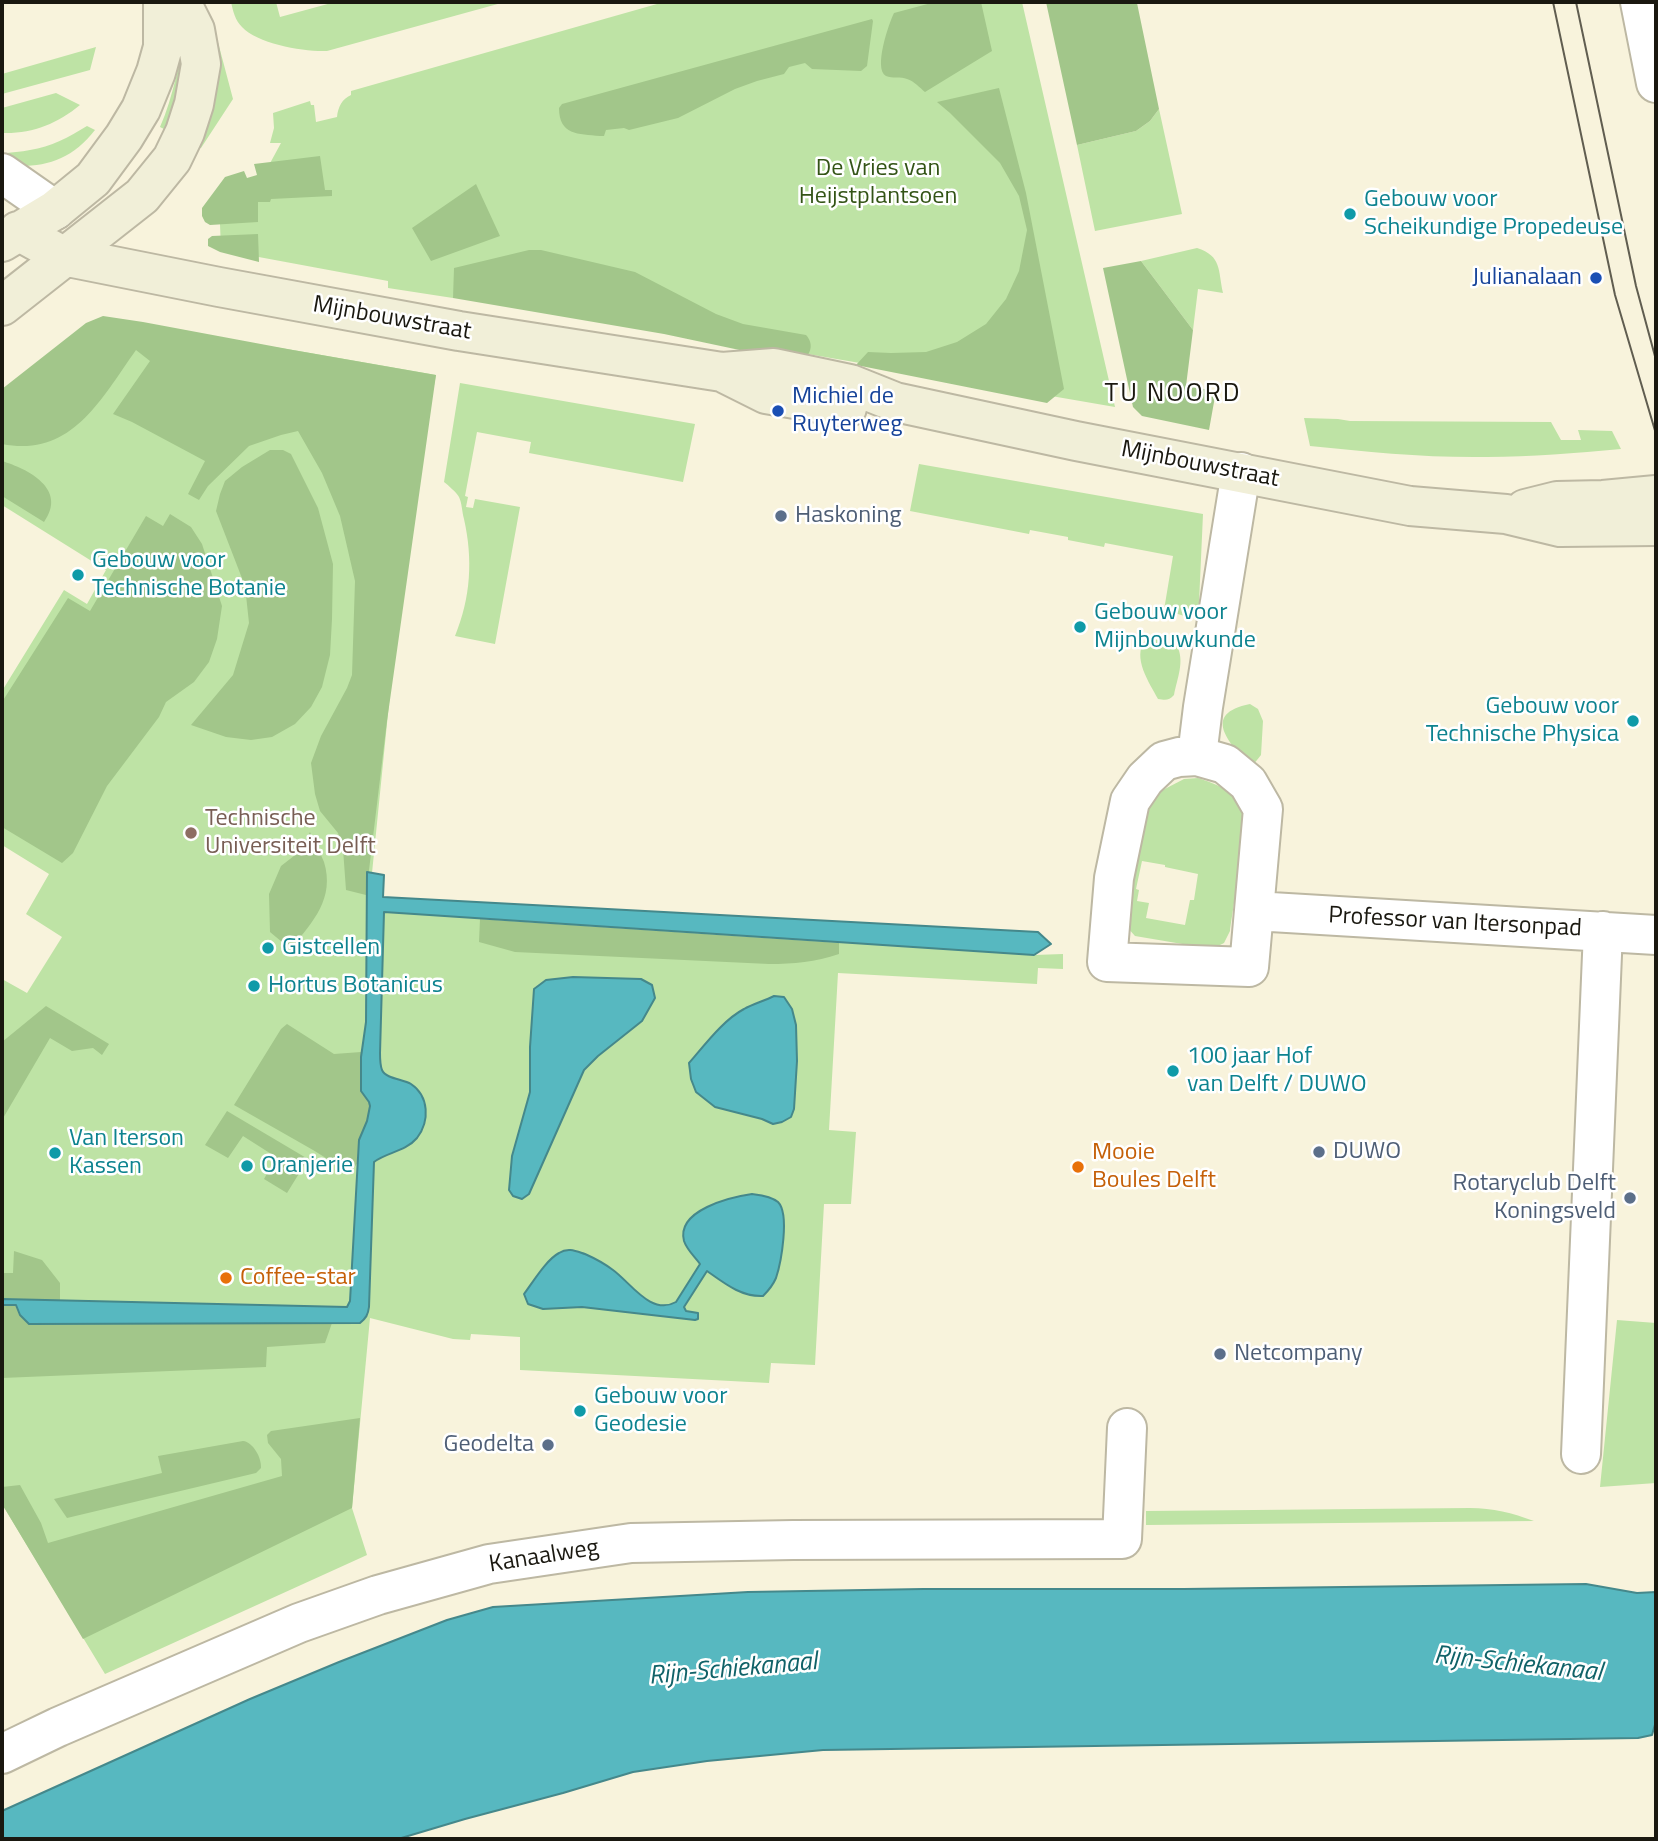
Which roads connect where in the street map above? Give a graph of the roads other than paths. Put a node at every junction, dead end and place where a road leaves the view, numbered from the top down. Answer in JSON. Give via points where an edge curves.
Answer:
{"nodes":[{"id":1,"x":163,"y":2,"type":"edge"},
{"id":2,"x":181,"y":2,"type":"edge"},
{"id":3,"x":1640,"y":2,"type":"edge"},
{"id":4,"x":1656,"y":83,"type":"edge"},
{"id":5,"x":2,"y":173,"type":"edge"},
{"id":6,"x":55,"y":210,"type":"junction"},
{"id":7,"x":7,"y":233,"type":"edge"},
{"id":8,"x":63,"y":257,"type":"junction"},
{"id":9,"x":2,"y":306,"type":"edge"},
{"id":10,"x":1241,"y":472,"type":"junction"},
{"id":11,"x":1656,"y":495,"type":"edge"},
{"id":12,"x":1506,"y":514,"type":"junction"},
{"id":13,"x":1656,"y":526,"type":"edge"},
{"id":14,"x":1197,"y":756,"type":"junction"},
{"id":15,"x":1254,"y":911,"type":"junction"},
{"id":16,"x":1603,"y":931,"type":"junction"},
{"id":17,"x":1656,"y":935,"type":"edge"},
{"id":18,"x":1127,"y":1428,"type":"dead end"},
{"id":19,"x":1581,"y":1454,"type":"dead end"},
{"id":20,"x":2,"y":1754,"type":"edge"}],
"edges":[{"from":1,"to":6,"type":"main road","via":[[163,47],[141,110],[93,179]]},
{"from":2,"to":8,"type":"main road","via":[[195,30],[201,64],[181,141],[142,196]]},
{"from":3,"to":4,"type":"street"},
{"from":5,"to":6,"type":"street"},
{"from":6,"to":7,"type":"main road"},
{"from":6,"to":8,"type":"main road"},
{"from":7,"to":8,"type":"main road","name":"Mijnbouwstraat"},
{"from":8,"to":9,"type":"main road"},
{"from":8,"to":10,"type":"main road","name":"Mijnbouwstraat","via":[[459,331],[722,372],[777,397],[845,409],[895,402]]},
{"from":10,"to":12,"type":"main road","name":"Mijnbouwstraat","via":[[1410,506]]},
{"from":10,"to":14,"type":"street"},
{"from":11,"to":12,"type":"main road","name":"Mijnbouwstraat","via":[[1558,501]]},
{"from":12,"to":13,"type":"main road","name":"Mijnbouwstraat","via":[[1560,527]]},
{"from":14,"to":15,"type":"street","via":[[1225,764],[1248,783],[1263,809]]},
{"from":14,"to":15,"type":"street","via":[[1164,761],[1144,779],[1130,801],[1114,878],[1107,962],[1249,967]]},
{"from":15,"to":16,"type":"street","name":"Professor van Itersonpad"},
{"from":16,"to":17,"type":"street","name":"Professor van Itersonpad"},
{"from":16,"to":19,"type":"street"},
{"from":18,"to":20,"type":"street","name":"Kanaalweg","via":[[1122,1539],[631,1543],[489,1564],[299,1623]]}]}
